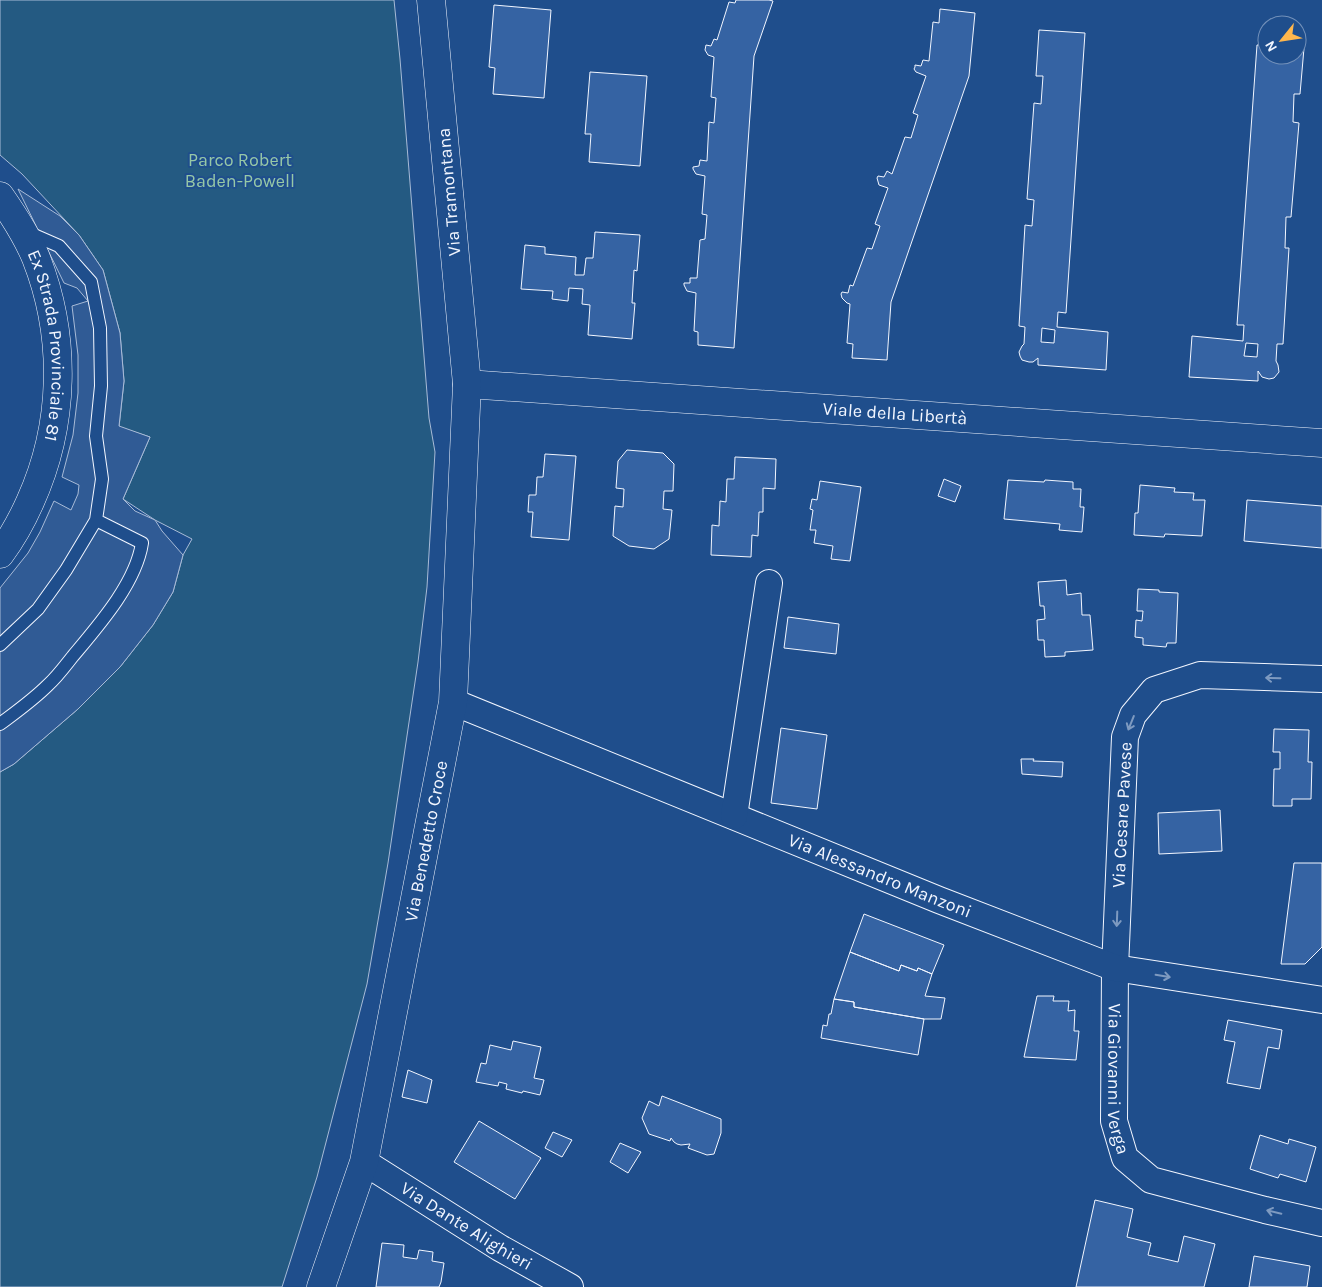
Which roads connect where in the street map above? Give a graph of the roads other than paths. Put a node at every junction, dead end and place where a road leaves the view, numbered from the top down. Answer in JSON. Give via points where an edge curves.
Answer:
{"nodes":[{"id":1,"x":431,"y":0,"type":"edge"},
{"id":2,"x":0,"y":196,"type":"edge"},
{"id":3,"x":22,"y":230,"type":"junction"},
{"id":4,"x":467,"y":384,"type":"junction"},
{"id":5,"x":1322,"y":443,"type":"edge"},
{"id":6,"x":96,"y":520,"type":"junction"},
{"id":7,"x":0,"y":554,"type":"edge"},
{"id":8,"x":769,"y":583,"type":"dead end"},
{"id":9,"x":0,"y":645,"type":"edge"},
{"id":10,"x":1322,"y":680,"type":"edge"},
{"id":11,"x":453,"y":702,"type":"junction"},
{"id":12,"x":0,"y":724,"type":"edge"},
{"id":13,"x":734,"y":816,"type":"junction"},
{"id":14,"x":1115,"y":968,"type":"junction"},
{"id":15,"x":1322,"y":1000,"type":"edge"},
{"id":16,"x":364,"y":1162,"type":"junction"},
{"id":17,"x":1322,"y":1223,"type":"edge"},
{"id":18,"x":321,"y":1287,"type":"edge"},
{"id":19,"x":570,"y":1287,"type":"edge"}],
"edges":[{"from":1,"to":4,"type":"street","name":"Via Tramontana"},
{"from":2,"to":3,"type":"street","name":"Ex Strada Provinciale 81"},
{"from":3,"to":6,"type":"lane","via":[[59,246],[90,282],[100,328],[101,386],[96,436],[102,478]]},
{"from":3,"to":7,"type":"street","name":"Ex Strada Provinciale 81","via":[[36,258],[52,312],[57,351],[56,414],[38,486]]},
{"from":4,"to":5,"type":"street","name":"Viale della Libertà"},
{"from":4,"to":11,"type":"street","name":"Via Benedetto Croce"},
{"from":6,"to":9,"type":"lane","via":[[38,610]]},
{"from":6,"to":12,"type":"lane","via":[[142,543],[140,556],[127,583],[98,627],[48,685]]},
{"from":8,"to":13,"type":"street"},
{"from":10,"to":14,"type":"street","name":"Via Cesare Pavese","one_way":true,"via":[[1200,676],[1154,690],[1134,715],[1125,738]]},
{"from":11,"to":13,"type":"street","name":"Via Alessandro Manzoni"},
{"from":11,"to":16,"type":"street","name":"Via Benedetto Croce"},
{"from":13,"to":14,"type":"street","name":"Via Alessandro Manzoni"},
{"from":14,"to":15,"type":"street","name":"Via Alessandro Manzoni","one_way":true},
{"from":17,"to":14,"type":"street","name":"Via Giovanni Verga","one_way":true,"via":[[1150,1180],[1125,1158],[1114,1121]]},
{"from":16,"to":18,"type":"street","name":"Via Benedetto Croce"},
{"from":16,"to":19,"type":"street","name":"Via Dante Alighieri","via":[[500,1248]]}]}
